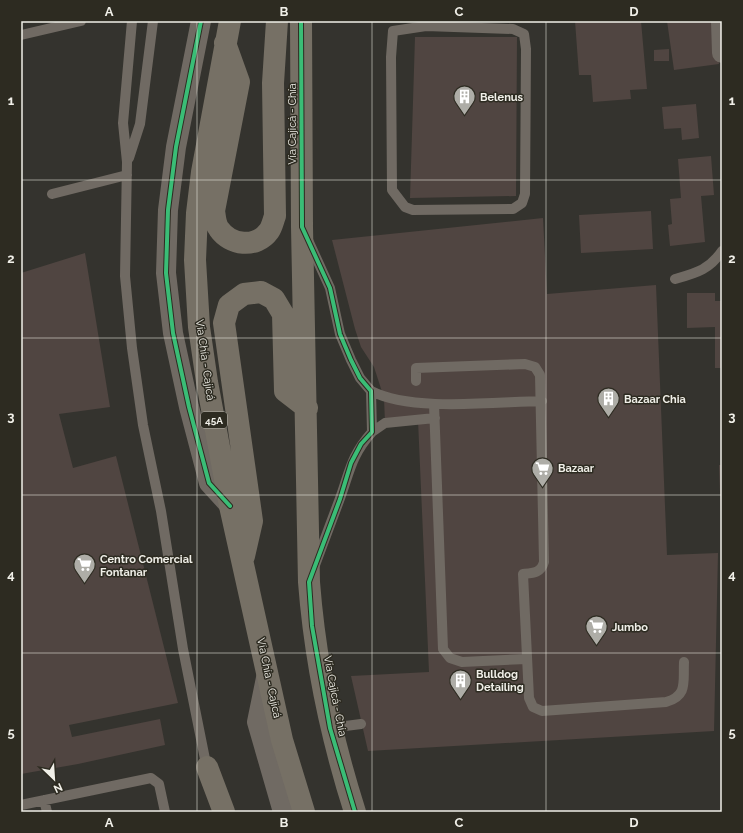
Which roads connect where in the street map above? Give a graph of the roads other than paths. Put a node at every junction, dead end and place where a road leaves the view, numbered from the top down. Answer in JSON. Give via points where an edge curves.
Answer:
{"nodes":[{"id":1,"x":81,"y":21,"type":"edge"},
{"id":2,"x":132,"y":21,"type":"edge"},
{"id":3,"x":153,"y":21,"type":"edge"},
{"id":4,"x":201,"y":21,"type":"edge"},
{"id":5,"x":230,"y":21,"type":"edge"},
{"id":6,"x":277,"y":21,"type":"edge"},
{"id":7,"x":301,"y":21,"type":"edge"},
{"id":8,"x":721,"y":21,"type":"edge"},
{"id":9,"x":434,"y":24,"type":"edge"},
{"id":10,"x":21,"y":35,"type":"edge"},
{"id":11,"x":225,"y":42,"type":"junction"},
{"id":12,"x":722,"y":53,"type":"edge"},
{"id":13,"x":127,"y":162,"type":"junction"},
{"id":14,"x":127,"y":175,"type":"junction"},
{"id":15,"x":52,"y":194,"type":"dead end"},
{"id":16,"x":302,"y":227,"type":"junction"},
{"id":17,"x":722,"y":251,"type":"edge"},
{"id":18,"x":675,"y":280,"type":"dead end"},
{"id":19,"x":416,"y":381,"type":"dead end"},
{"id":20,"x":371,"y":391,"type":"junction"},
{"id":21,"x":542,"y":401,"type":"junction"},
{"id":22,"x":434,"y":404,"type":"junction"},
{"id":23,"x":307,"y":408,"type":"junction"},
{"id":24,"x":435,"y":418,"type":"junction"},
{"id":25,"x":372,"y":432,"type":"junction"},
{"id":26,"x":230,"y":506,"type":"junction"},
{"id":27,"x":243,"y":559,"type":"junction"},
{"id":28,"x":309,"y":582,"type":"junction"},
{"id":29,"x":526,"y":659,"type":"junction"},
{"id":30,"x":684,"y":662,"type":"dead end"},
{"id":31,"x":268,"y":669,"type":"junction"},
{"id":32,"x":361,"y":724,"type":"dead end"},
{"id":33,"x":330,"y":728,"type":"junction"},
{"id":34,"x":207,"y":767,"type":"junction"},
{"id":35,"x":44,"y":800,"type":"junction"},
{"id":36,"x":21,"y":805,"type":"edge"},
{"id":37,"x":47,"y":812,"type":"edge"},
{"id":38,"x":165,"y":812,"type":"edge"},
{"id":39,"x":214,"y":812,"type":"edge"},
{"id":40,"x":224,"y":812,"type":"edge"},
{"id":41,"x":283,"y":812,"type":"edge"},
{"id":42,"x":304,"y":812,"type":"edge"},
{"id":43,"x":355,"y":812,"type":"edge"}],
"edges":[{"from":1,"to":10,"type":"lane"},
{"from":2,"to":13,"type":"lane","via":[[123,123]]},
{"from":3,"to":13,"type":"lane","via":[[140,124]]},
{"from":4,"to":26,"type":"street","via":[[176,147],[168,210],[166,272],[174,333],[189,407],[209,483]]},
{"from":5,"to":11,"type":"highway","name":"Vía Chía - Cajicá","number":"45A"},
{"from":6,"to":11,"type":"highway","via":[[274,83],[275,216],[269,231],[256,242],[241,244],[227,239],[217,227],[214,211],[239,82]]},
{"from":7,"to":16,"type":"highway","name":"Vía Cajicá - Chía"},
{"from":8,"to":12,"type":"street"},
{"from":9,"to":9,"type":"lane","via":[[393,31],[392,190],[405,207],[413,210],[513,209],[522,203],[525,194],[524,34],[513,28]]},
{"from":11,"to":26,"type":"highway","name":"Vía Chía - Cajicá","number":"45A","via":[[202,172],[195,260],[199,327]]},
{"from":13,"to":14,"type":"lane"},
{"from":14,"to":15,"type":"lane"},
{"from":14,"to":34,"type":"lane","via":[[125,276],[132,348],[182,649]]},
{"from":16,"to":20,"type":"lane","via":[[330,288],[340,334],[350,360]]},
{"from":16,"to":23,"type":"highway","name":"Vía Cajicá - Chía"},
{"from":17,"to":18,"type":"lane","via":[[713,263]]},
{"from":19,"to":21,"type":"lane","via":[[416,368],[525,364],[535,367],[540,375]]},
{"from":20,"to":22,"type":"lane","via":[[384,398]]},
{"from":20,"to":25,"type":"lane"},
{"from":21,"to":22,"type":"lane"},
{"from":21,"to":29,"type":"lane","via":[[544,562],[541,570],[523,574]]},
{"from":22,"to":24,"type":"lane"},
{"from":23,"to":27,"type":"highway","via":[[285,391],[283,314],[274,299],[260,292],[244,294],[229,305],[224,323],[252,521]]},
{"from":23,"to":28,"type":"highway","name":"Vía Cajicá - Chía"},
{"from":24,"to":25,"type":"lane","via":[[385,423]]},
{"from":24,"to":29,"type":"lane","via":[[443,649],[450,658],[462,662]]},
{"from":25,"to":28,"type":"lane","via":[[361,444],[351,463]]},
{"from":26,"to":27,"type":"highway","name":"Vía Chía - Cajicá","number":"45A"},
{"from":27,"to":31,"type":"highway","name":"Vía Chía - Cajicá","number":"45A"},
{"from":28,"to":33,"type":"highway","name":"Vía Cajicá - Chía","via":[[312,626]]},
{"from":29,"to":30,"type":"lane","via":[[530,703],[542,711],[666,702],[677,699],[682,694]]},
{"from":31,"to":41,"type":"street","via":[[257,722]]},
{"from":31,"to":42,"type":"highway","name":"Vía Chía - Cajicá","number":"45A","via":[[282,740]]},
{"from":32,"to":33,"type":"lane"},
{"from":33,"to":43,"type":"highway","name":"Vía Cajicá - Chía"},
{"from":34,"to":39,"type":"lane"},
{"from":34,"to":40,"type":"highway"},
{"from":35,"to":36,"type":"lane"},
{"from":35,"to":37,"type":"lane"},
{"from":35,"to":38,"type":"lane","via":[[151,778],[159,784]]}]}
